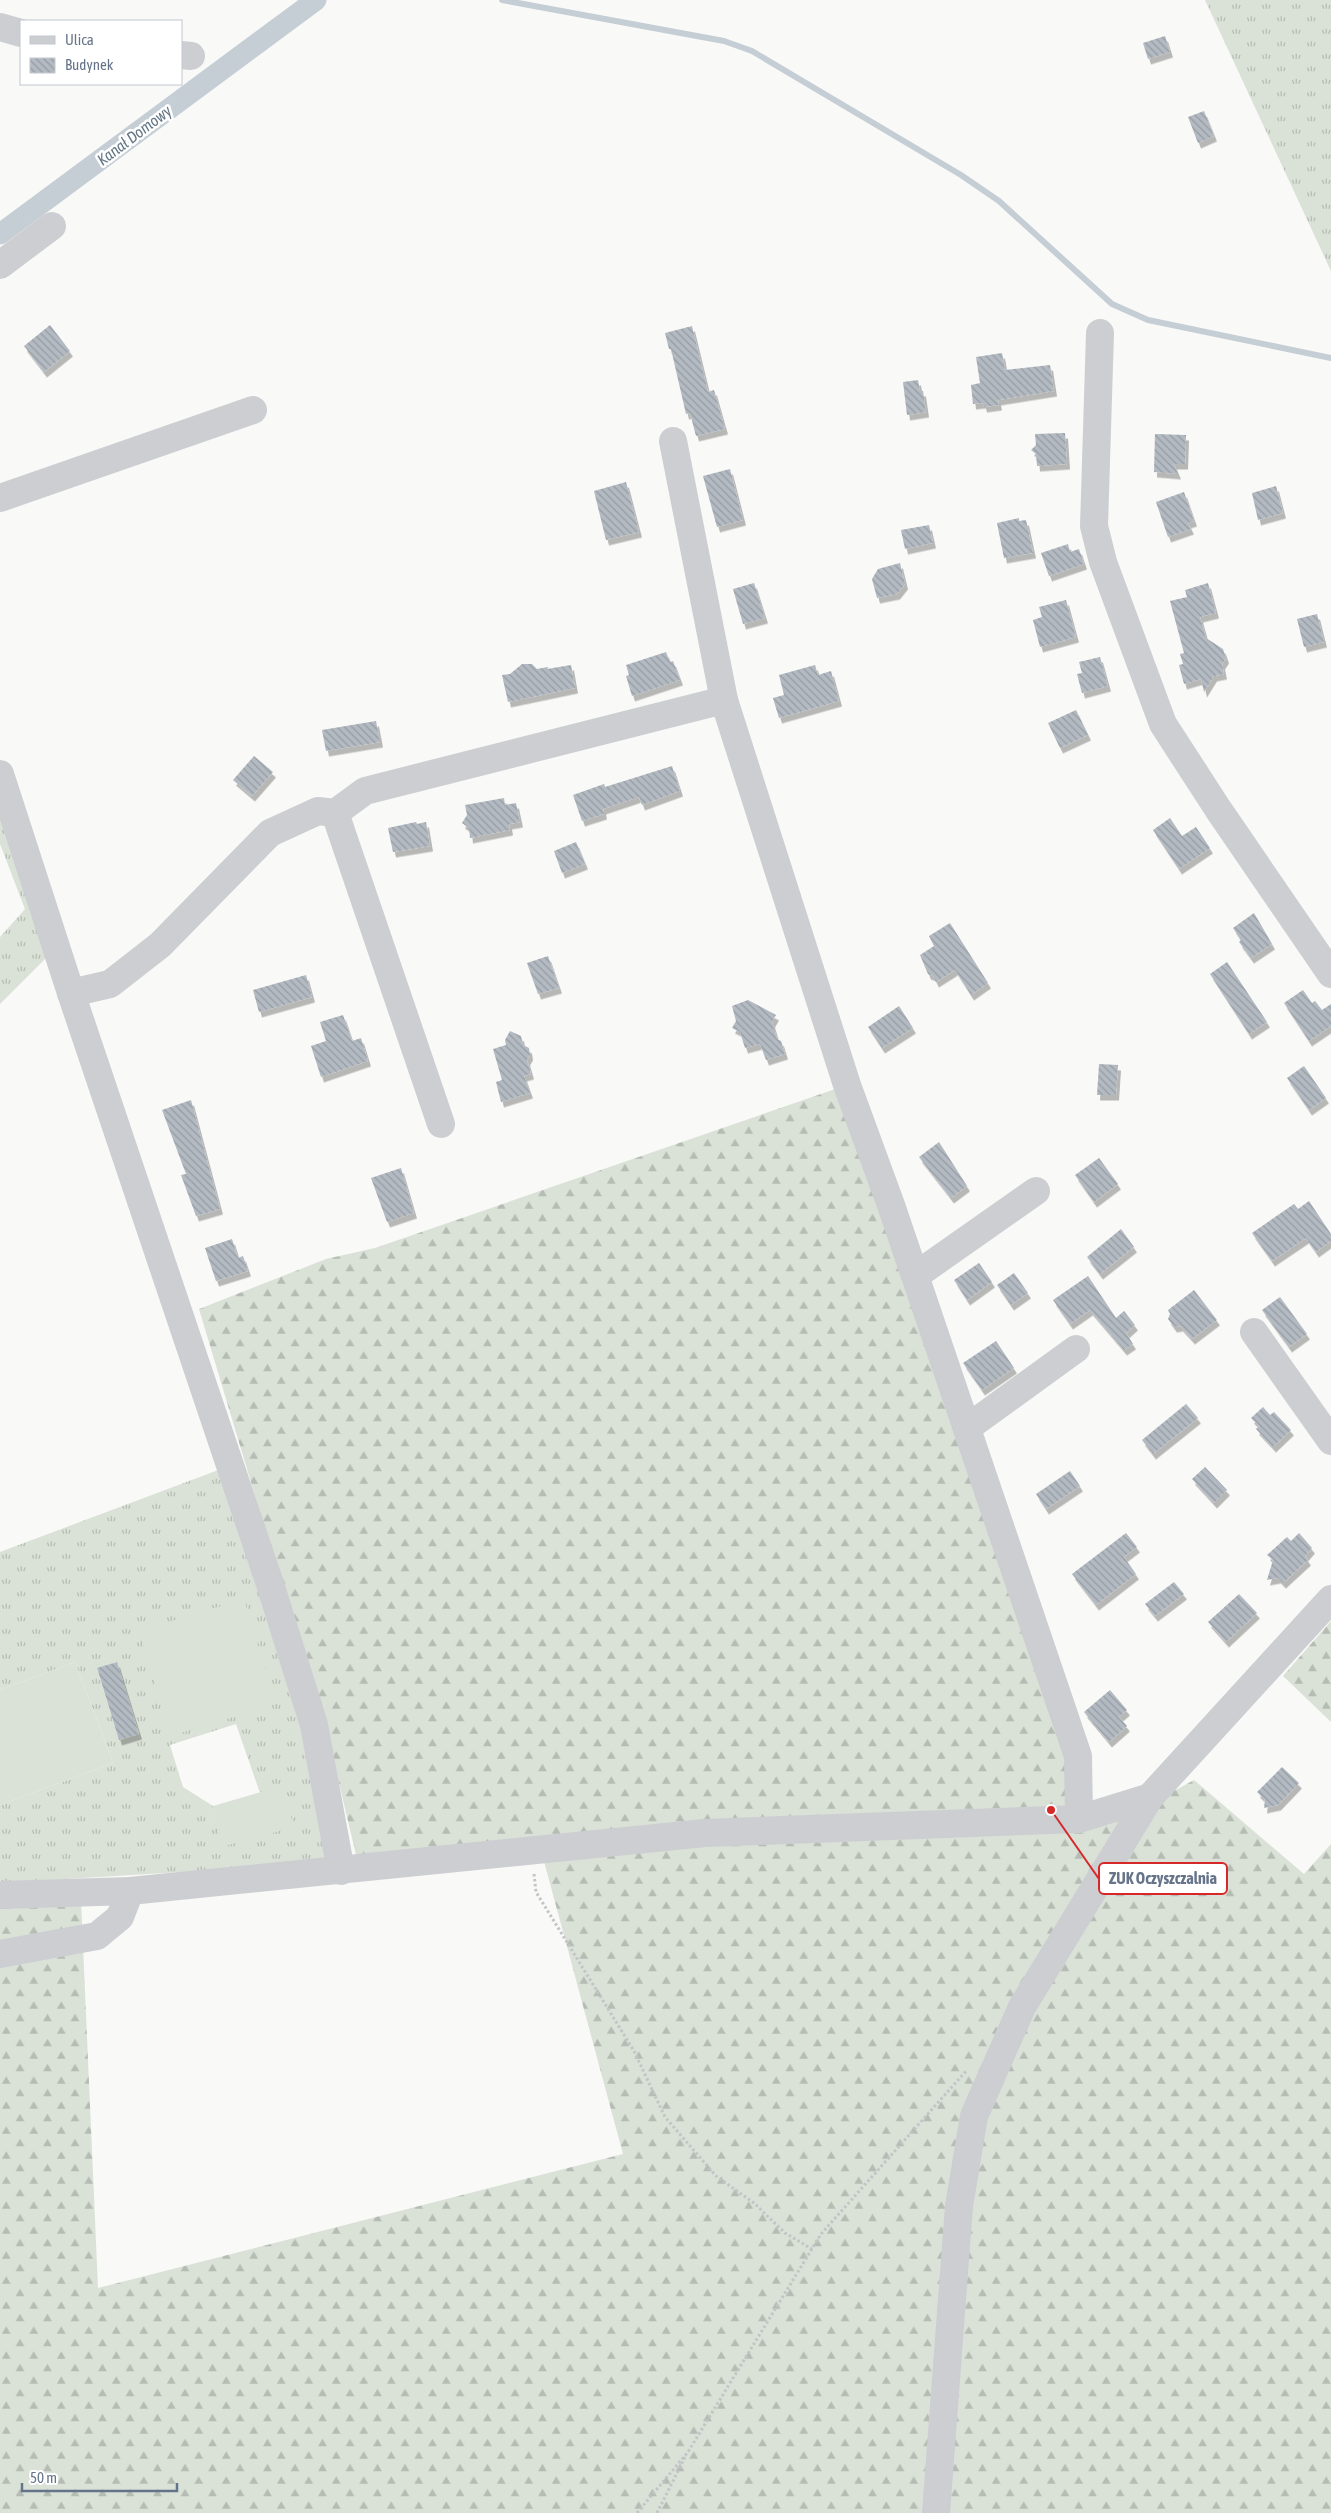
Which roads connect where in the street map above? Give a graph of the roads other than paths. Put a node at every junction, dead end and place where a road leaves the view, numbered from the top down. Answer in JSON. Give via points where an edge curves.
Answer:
{"nodes":[{"id":1,"x":0,"y":27,"type":"edge"},
{"id":2,"x":20,"y":33,"type":"edge"},
{"id":3,"x":52,"y":226,"type":"dead end"},
{"id":4,"x":0,"y":265,"type":"edge"},
{"id":5,"x":1100,"y":333,"type":"dead end"},
{"id":6,"x":253,"y":410,"type":"dead end"},
{"id":7,"x":673,"y":441,"type":"dead end"},
{"id":8,"x":0,"y":498,"type":"edge"},
{"id":9,"x":724,"y":700,"type":"junction"},
{"id":10,"x":0,"y":774,"type":"edge"},
{"id":11,"x":335,"y":813,"type":"junction"},
{"id":12,"x":1331,"y":974,"type":"edge"},
{"id":13,"x":71,"y":993,"type":"junction"},
{"id":14,"x":440,"y":1124,"type":"dead end"},
{"id":15,"x":1036,"y":1191,"type":"dead end"},
{"id":16,"x":915,"y":1276,"type":"junction"},
{"id":17,"x":1254,"y":1332,"type":"dead end"},
{"id":18,"x":1076,"y":1349,"type":"dead end"},
{"id":19,"x":967,"y":1428,"type":"junction"},
{"id":20,"x":1331,"y":1441,"type":"edge"},
{"id":21,"x":1331,"y":1599,"type":"edge"},
{"id":22,"x":1150,"y":1797,"type":"junction"},
{"id":23,"x":1079,"y":1819,"type":"junction"},
{"id":24,"x":341,"y":1871,"type":"junction"},
{"id":25,"x":130,"y":1891,"type":"junction"},
{"id":26,"x":0,"y":1895,"type":"edge"},
{"id":27,"x":0,"y":1954,"type":"edge"},
{"id":28,"x":936,"y":2513,"type":"edge"}],
"edges":[{"from":1,"to":2,"type":"street"},
{"from":3,"to":4,"type":"street"},
{"from":5,"to":12,"type":"street","via":[[1094,526],[1103,562],[1163,724]]},
{"from":6,"to":8,"type":"street"},
{"from":7,"to":9,"type":"street"},
{"from":9,"to":11,"type":"street","via":[[365,791]]},
{"from":9,"to":16,"type":"street","via":[[847,1085]]},
{"from":10,"to":13,"type":"street"},
{"from":11,"to":13,"type":"street","via":[[318,811],[270,833],[160,945],[110,984]]},
{"from":11,"to":14,"type":"street"},
{"from":13,"to":24,"type":"street","via":[[271,1586],[314,1725]]},
{"from":15,"to":16,"type":"street"},
{"from":16,"to":19,"type":"street"},
{"from":17,"to":20,"type":"street"},
{"from":18,"to":19,"type":"street"},
{"from":19,"to":23,"type":"street","via":[[1078,1756]]},
{"from":21,"to":22,"type":"street"},
{"from":22,"to":23,"type":"street"},
{"from":22,"to":28,"type":"street","via":[[1022,2007],[974,2116],[958,2206]]},
{"from":23,"to":24,"type":"street","via":[[705,1833]]},
{"from":24,"to":25,"type":"street"},
{"from":25,"to":26,"type":"street"},
{"from":25,"to":27,"type":"street","via":[[120,1918],[97,1936]]}]}
